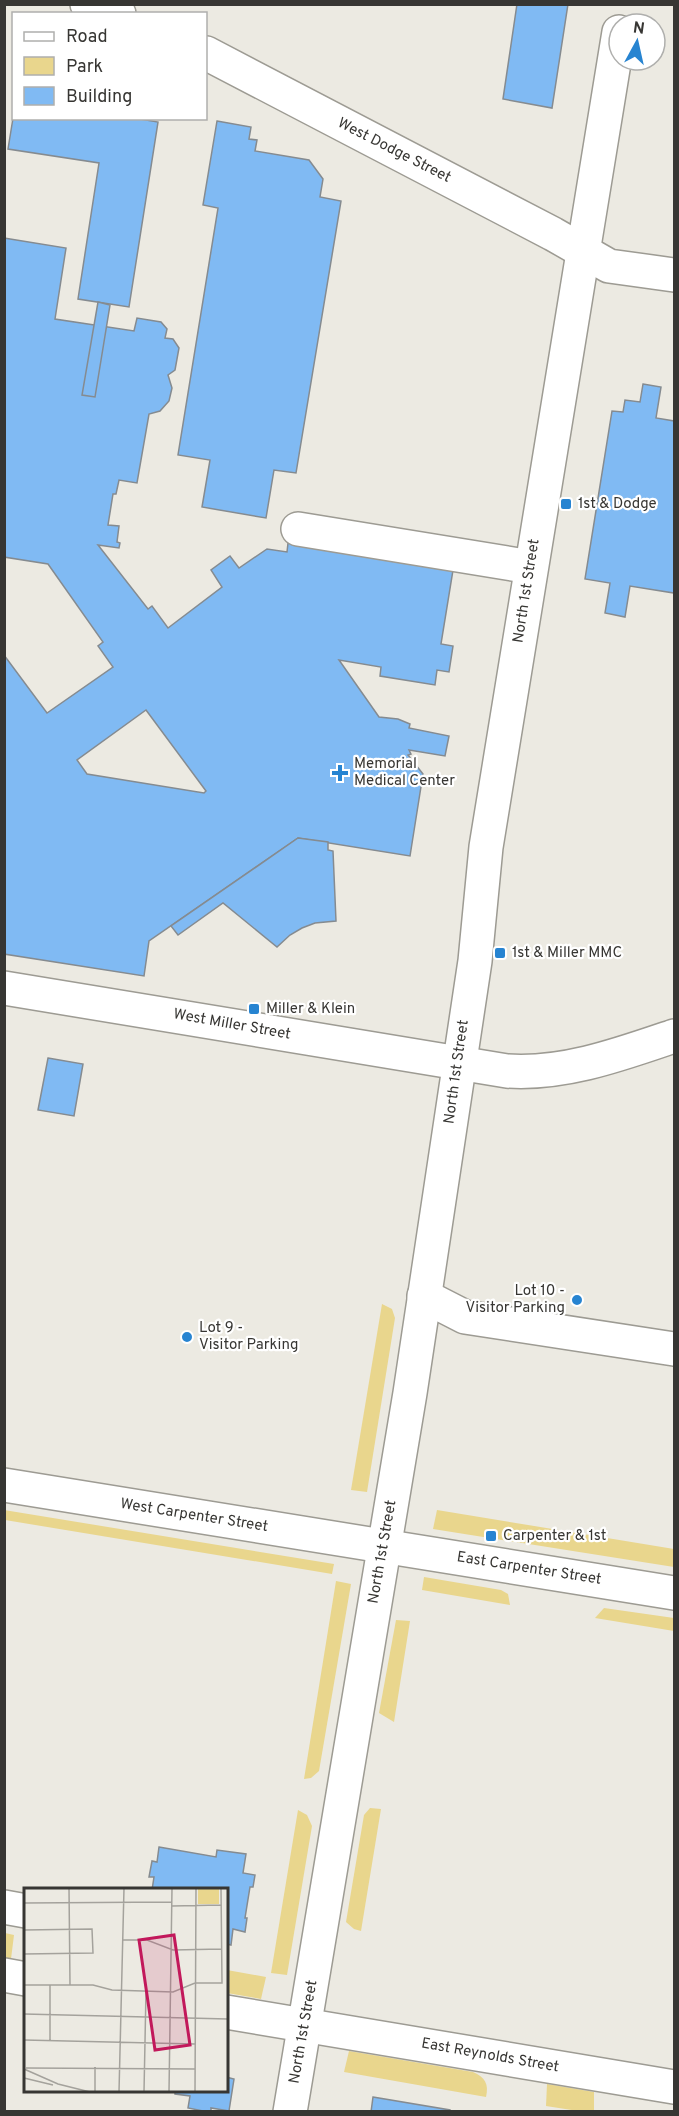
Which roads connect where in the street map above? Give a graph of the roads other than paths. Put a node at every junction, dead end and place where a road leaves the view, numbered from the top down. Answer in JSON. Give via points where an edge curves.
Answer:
{"nodes":[{"id":1,"x":87,"y":4,"type":"edge"},
{"id":2,"x":113,"y":12,"type":"edge"},
{"id":3,"x":207,"y":54,"type":"edge"},
{"id":4,"x":612,"y":72,"type":"edge"},
{"id":5,"x":583,"y":250,"type":"junction"},
{"id":6,"x":675,"y":275,"type":"edge"},
{"id":7,"x":298,"y":529,"type":"dead end"},
{"id":8,"x":531,"y":567,"type":"junction"},
{"id":9,"x":4,"y":988,"type":"edge"},
{"id":10,"x":675,"y":1036,"type":"edge"},
{"id":11,"x":459,"y":1063,"type":"junction"},
{"id":12,"x":423,"y":1296,"type":"junction"},
{"id":13,"x":675,"y":1349,"type":"edge"},
{"id":14,"x":4,"y":1485,"type":"edge"},
{"id":15,"x":384,"y":1546,"type":"junction"},
{"id":16,"x":675,"y":1593,"type":"edge"},
{"id":17,"x":4,"y":1907,"type":"edge"},
{"id":18,"x":24,"y":1911,"type":"edge"},
{"id":19,"x":4,"y":1976,"type":"edge"},
{"id":20,"x":24,"y":1979,"type":"edge"},
{"id":21,"x":228,"y":2012,"type":"edge"},
{"id":22,"x":304,"y":2025,"type":"junction"},
{"id":23,"x":675,"y":2087,"type":"edge"},
{"id":24,"x":290,"y":2112,"type":"edge"}],
"edges":[{"from":1,"to":2,"type":"street"},
{"from":3,"to":5,"type":"street","name":"West Dodge Street"},
{"from":4,"to":5,"type":"street","name":"North 1st Street"},
{"from":5,"to":6,"type":"street","name":"West Dodge Street","via":[[609,266]]},
{"from":5,"to":8,"type":"street","name":"North 1st Street"},
{"from":7,"to":8,"type":"street"},
{"from":8,"to":11,"type":"street","name":"North 1st Street","via":[[486,847],[475,961]]},
{"from":9,"to":11,"type":"street","name":"West Miller Street"},
{"from":10,"to":11,"type":"street","name":"West Miller Street","via":[[625,1053],[550,1070],[507,1071]]},
{"from":11,"to":12,"type":"street","name":"North 1st Street"},
{"from":12,"to":13,"type":"street","via":[[465,1317]]},
{"from":12,"to":15,"type":"street","name":"North 1st Street"},
{"from":14,"to":15,"type":"street","name":"West Carpenter Street"},
{"from":15,"to":16,"type":"street","name":"East Carpenter Street"},
{"from":15,"to":22,"type":"street","name":"North 1st Street"},
{"from":17,"to":18,"type":"street"},
{"from":19,"to":20,"type":"street"},
{"from":21,"to":22,"type":"street","name":"East Reynolds Street"},
{"from":22,"to":23,"type":"street","name":"East Reynolds Street"},
{"from":22,"to":24,"type":"street","name":"North 1st Street"}]}
